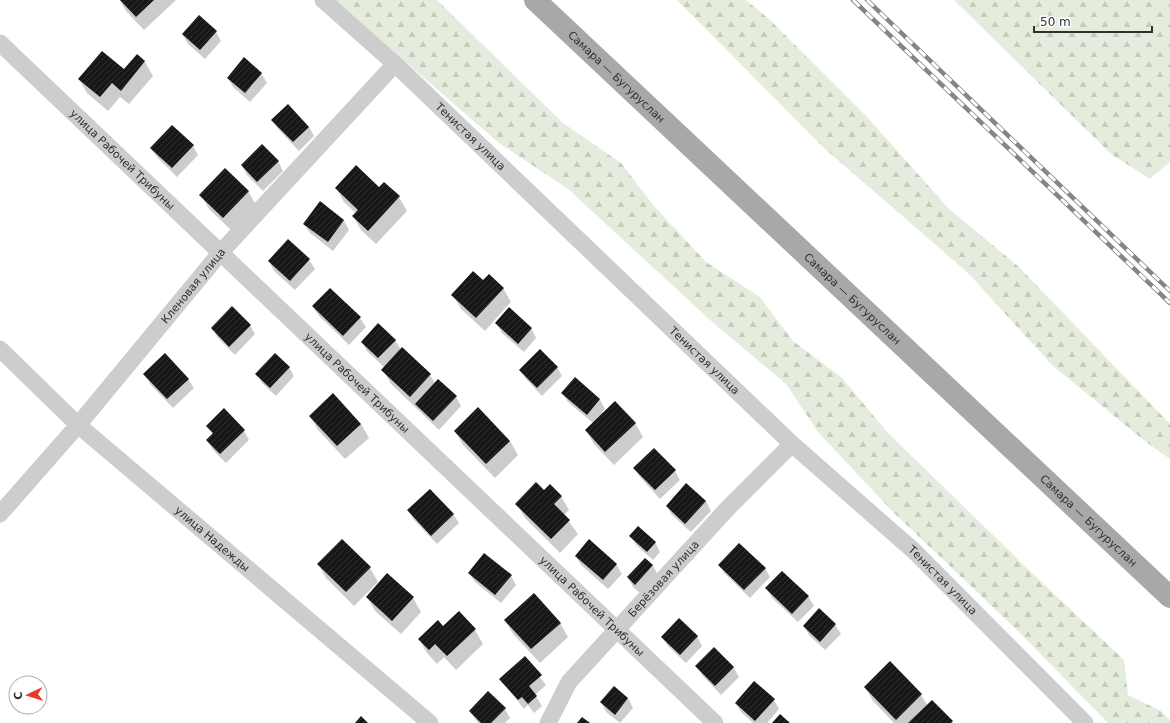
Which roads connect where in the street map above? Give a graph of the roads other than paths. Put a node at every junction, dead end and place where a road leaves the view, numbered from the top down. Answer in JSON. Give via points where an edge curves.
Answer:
{"nodes":[{"id":1,"x":323,"y":0,"type":"edge"},
{"id":2,"x":535,"y":0,"type":"edge"},
{"id":3,"x":0,"y":42,"type":"edge"},
{"id":4,"x":395,"y":64,"type":"junction"},
{"id":5,"x":221,"y":252,"type":"junction"},
{"id":6,"x":0,"y":349,"type":"edge"},
{"id":7,"x":78,"y":425,"type":"junction"},
{"id":8,"x":792,"y":444,"type":"junction"},
{"id":9,"x":0,"y":514,"type":"edge"},
{"id":10,"x":1170,"y":598,"type":"edge"},
{"id":11,"x":616,"y":629,"type":"junction"},
{"id":12,"x":430,"y":723,"type":"edge"},
{"id":13,"x":548,"y":723,"type":"edge"},
{"id":14,"x":715,"y":723,"type":"edge"},
{"id":15,"x":1085,"y":723,"type":"edge"}],
"edges":[{"from":1,"to":4,"type":"street","name":"Тенистая улица"},
{"from":2,"to":10,"type":"main road","name":"Самара — Бугуруслан"},
{"from":3,"to":5,"type":"street","name":"улица Рабочей Трибуны"},
{"from":4,"to":5,"type":"street","name":"Кленовая улица"},
{"from":4,"to":8,"type":"street","name":"Тенистая улица"},
{"from":5,"to":7,"type":"street","name":"Кленовая улица"},
{"from":5,"to":11,"type":"street","name":"улица Рабочей Трибуны"},
{"from":6,"to":7,"type":"street","name":"улица Надежды"},
{"from":7,"to":9,"type":"street","name":"Кленовая улица"},
{"from":7,"to":12,"type":"street","name":"улица Надежды"},
{"from":8,"to":11,"type":"street","name":"Берёзовая улица","via":[[727,509]]},
{"from":8,"to":15,"type":"street","name":"Тенистая улица","via":[[914,551]]},
{"from":11,"to":13,"type":"street","name":"Берёзовая улица","via":[[569,682]]},
{"from":11,"to":14,"type":"street","name":"улица Рабочей Трибуны"}]}
